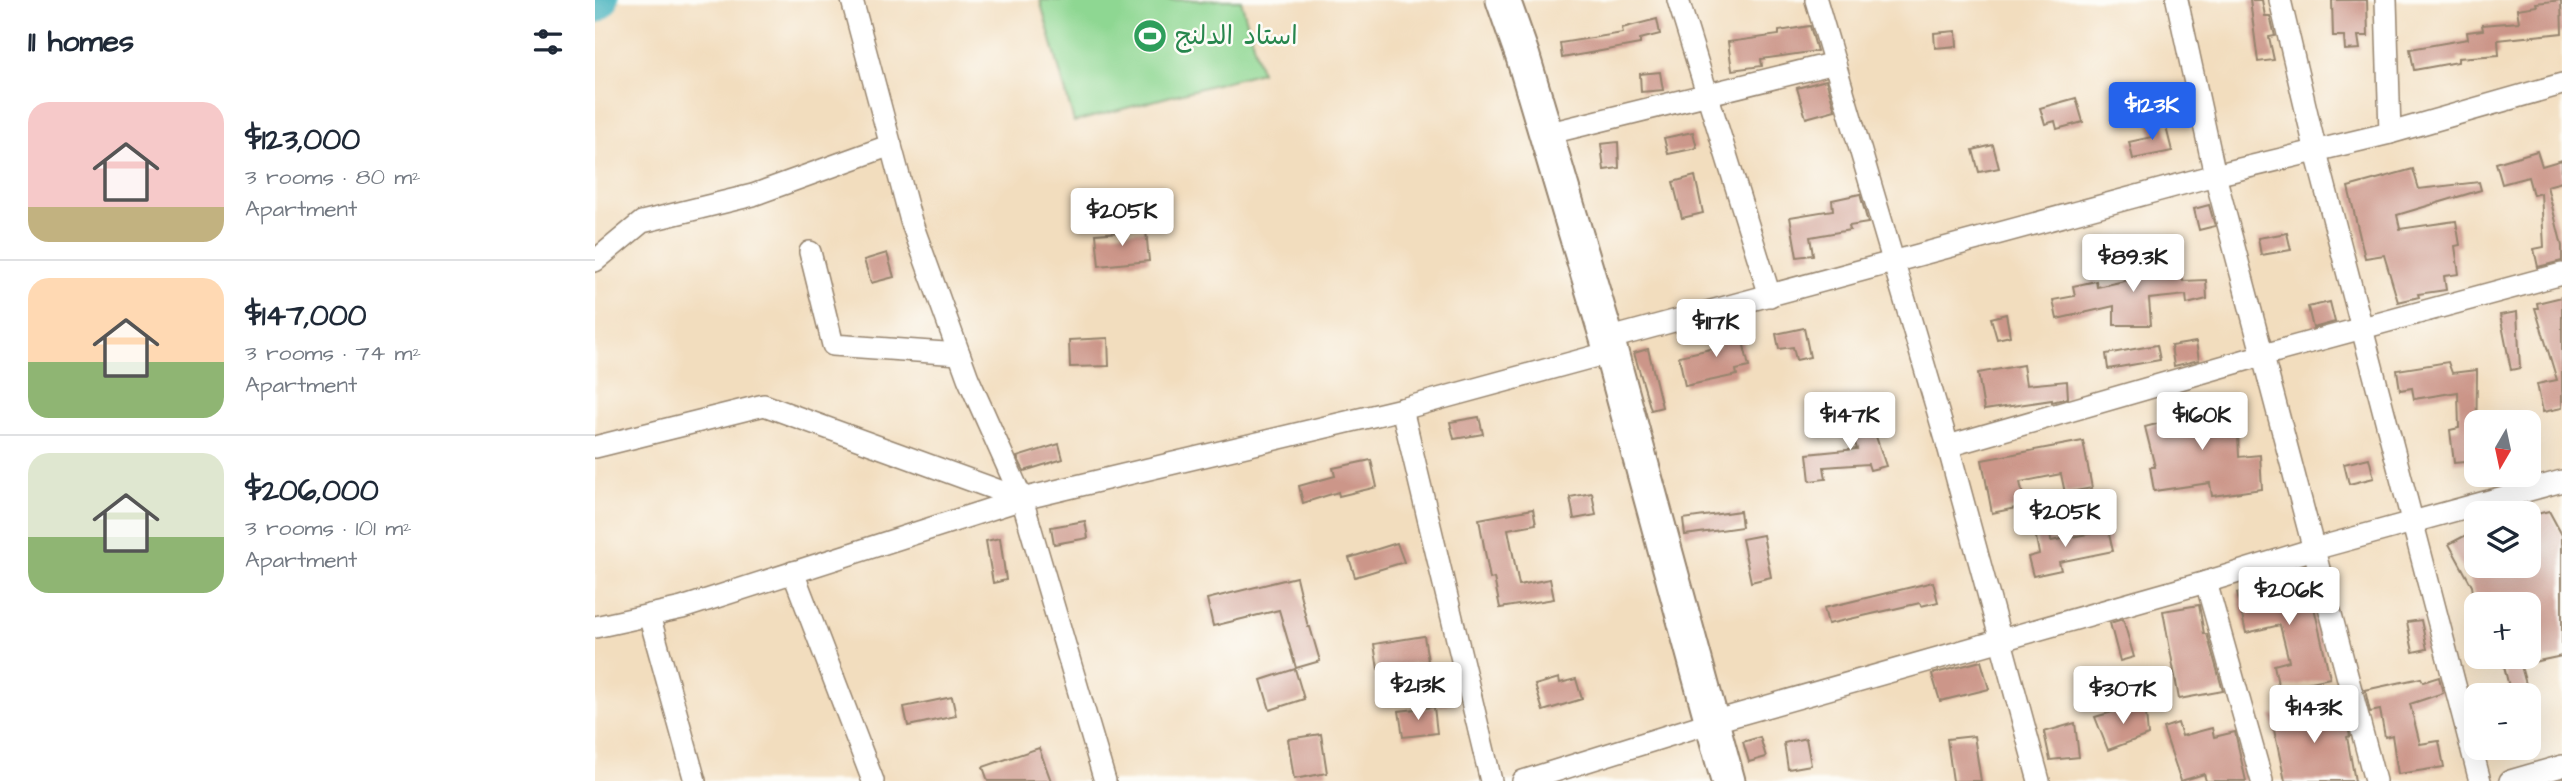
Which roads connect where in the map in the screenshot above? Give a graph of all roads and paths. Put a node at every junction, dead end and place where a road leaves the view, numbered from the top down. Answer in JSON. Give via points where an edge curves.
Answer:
{"nodes":[{"id":1,"x":852,"y":0,"type":"edge"},
{"id":2,"x":1503,"y":0,"type":"edge"},
{"id":3,"x":1678,"y":0,"type":"edge"},
{"id":4,"x":1816,"y":0,"type":"edge"},
{"id":5,"x":2177,"y":0,"type":"edge"},
{"id":6,"x":2280,"y":0,"type":"edge"},
{"id":7,"x":2386,"y":0,"type":"edge"},
{"id":8,"x":1835,"y":63,"type":"junction"},
{"id":9,"x":2562,"y":84,"type":"edge"},
{"id":10,"x":1706,"y":95,"type":"junction"},
{"id":11,"x":2390,"y":133,"type":"junction"},
{"id":12,"x":1546,"y":134,"type":"junction"},
{"id":13,"x":891,"y":145,"type":"junction"},
{"id":14,"x":2316,"y":152,"type":"junction"},
{"id":15,"x":2215,"y":176,"type":"junction"},
{"id":16,"x":810,"y":252,"type":"dead end"},
{"id":17,"x":595,"y":261,"type":"edge"},
{"id":18,"x":1893,"y":263,"type":"junction"},
{"id":19,"x":2562,"y":274,"type":"edge"},
{"id":20,"x":1770,"y":296,"type":"junction"},
{"id":21,"x":2363,"y":330,"type":"junction"},
{"id":22,"x":1609,"y":345,"type":"junction"},
{"id":23,"x":959,"y":354,"type":"junction"},
{"id":24,"x":2263,"y":355,"type":"junction"},
{"id":25,"x":1402,"y":409,"type":"junction"},
{"id":26,"x":1948,"y":446,"type":"junction"},
{"id":27,"x":595,"y":447,"type":"edge"},
{"id":28,"x":2562,"y":481,"type":"edge"},
{"id":29,"x":1022,"y":499,"type":"junction"},
{"id":30,"x":2413,"y":523,"type":"junction"},
{"id":31,"x":2314,"y":549,"type":"junction"},
{"id":32,"x":793,"y":572,"type":"junction"},
{"id":33,"x":2206,"y":582,"type":"junction"},
{"id":34,"x":649,"y":615,"type":"junction"},
{"id":35,"x":595,"y":627,"type":"edge"},
{"id":36,"x":2001,"y":641,"type":"junction"},
{"id":37,"x":1712,"y":722,"type":"junction"},
{"id":38,"x":2562,"y":766,"type":"edge"},
{"id":39,"x":695,"y":781,"type":"edge"},
{"id":40,"x":873,"y":781,"type":"edge"},
{"id":41,"x":1105,"y":781,"type":"edge"},
{"id":42,"x":1491,"y":781,"type":"edge"},
{"id":43,"x":1523,"y":781,"type":"edge"},
{"id":44,"x":1728,"y":781,"type":"edge"},
{"id":45,"x":2039,"y":781,"type":"edge"},
{"id":46,"x":2262,"y":781,"type":"edge"},
{"id":47,"x":2375,"y":781,"type":"edge"},
{"id":48,"x":2480,"y":781,"type":"edge"},
{"id":49,"x":2510,"y":781,"type":"edge"}],
"edges":[{"from":1,"to":13,"type":"street"},
{"from":2,"to":12,"type":"main road"},
{"from":3,"to":10,"type":"street"},
{"from":4,"to":8,"type":"street"},
{"from":5,"to":15,"type":"street"},
{"from":6,"to":14,"type":"street"},
{"from":7,"to":11,"type":"street"},
{"from":8,"to":10,"type":"street"},
{"from":8,"to":18,"type":"street"},
{"from":9,"to":11,"type":"street"},
{"from":10,"to":12,"type":"street"},
{"from":10,"to":20,"type":"street"},
{"from":11,"to":14,"type":"street"},
{"from":12,"to":22,"type":"main road"},
{"from":13,"to":17,"type":"street","via":[[753,195],[642,222]]},
{"from":13,"to":23,"type":"street","via":[[911,221]]},
{"from":14,"to":15,"type":"street"},
{"from":14,"to":21,"type":"street"},
{"from":15,"to":18,"type":"street"},
{"from":15,"to":24,"type":"street"},
{"from":16,"to":23,"type":"street","via":[[833,345]]},
{"from":18,"to":20,"type":"street"},
{"from":18,"to":26,"type":"street"},
{"from":19,"to":21,"type":"street"},
{"from":20,"to":22,"type":"street"},
{"from":21,"to":24,"type":"street"},
{"from":21,"to":30,"type":"street"},
{"from":22,"to":25,"type":"street"},
{"from":22,"to":37,"type":"main road"},
{"from":23,"to":29,"type":"street"},
{"from":24,"to":26,"type":"street"},
{"from":24,"to":31,"type":"street"},
{"from":25,"to":29,"type":"street"},
{"from":25,"to":42,"type":"street"},
{"from":26,"to":36,"type":"street"},
{"from":27,"to":29,"type":"street","via":[[764,405]]},
{"from":28,"to":30,"type":"street"},
{"from":29,"to":32,"type":"street"},
{"from":29,"to":41,"type":"street"},
{"from":30,"to":31,"type":"street"},
{"from":30,"to":48,"type":"street"},
{"from":31,"to":33,"type":"street"},
{"from":31,"to":47,"type":"street"},
{"from":32,"to":34,"type":"street"},
{"from":32,"to":40,"type":"street"},
{"from":33,"to":36,"type":"street"},
{"from":33,"to":46,"type":"street"},
{"from":34,"to":35,"type":"street"},
{"from":34,"to":39,"type":"street"},
{"from":36,"to":37,"type":"street"},
{"from":36,"to":45,"type":"street"},
{"from":37,"to":43,"type":"street"},
{"from":37,"to":44,"type":"main road"},
{"from":38,"to":49,"type":"street"}]}
